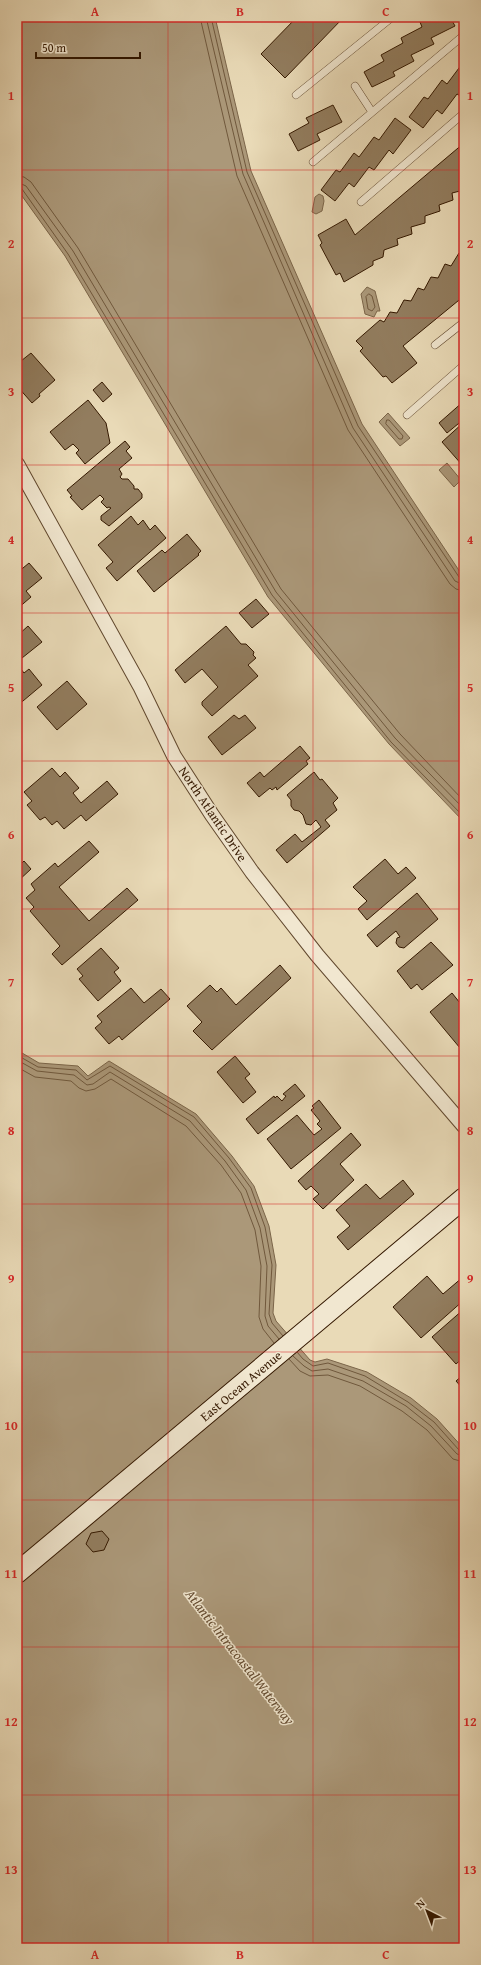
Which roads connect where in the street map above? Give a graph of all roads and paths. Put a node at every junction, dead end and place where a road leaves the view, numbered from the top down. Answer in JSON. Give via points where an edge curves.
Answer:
{"nodes":[{"id":1,"x":390,"y":19,"type":"dead end"},
{"id":2,"x":464,"y":35,"type":"edge"},
{"id":3,"x":355,"y":86,"type":"dead end"},
{"id":4,"x":296,"y":95,"type":"dead end"},
{"id":5,"x":372,"y":112,"type":"junction"},
{"id":6,"x":464,"y":113,"type":"edge"},
{"id":7,"x":313,"y":162,"type":"dead end"},
{"id":8,"x":361,"y":202,"type":"dead end"},
{"id":9,"x":464,"y":322,"type":"edge"},
{"id":10,"x":435,"y":345,"type":"dead end"},
{"id":11,"x":464,"y":365,"type":"edge"},
{"id":12,"x":407,"y":415,"type":"dead end"},
{"id":13,"x":17,"y":464,"type":"edge"},
{"id":14,"x":464,"y":1126,"type":"edge"},
{"id":15,"x":464,"y":1198,"type":"edge"},
{"id":16,"x":17,"y":1573,"type":"edge"}],
"edges":[{"from":1,"to":4,"type":"lane"},
{"from":2,"to":5,"type":"lane"},
{"from":3,"to":5,"type":"lane"},
{"from":5,"to":7,"type":"lane"},
{"from":6,"to":8,"type":"lane"},
{"from":9,"to":10,"type":"lane"},
{"from":11,"to":12,"type":"lane"},
{"from":13,"to":14,"type":"street","name":"North Atlantic Drive","via":[[140,686],[174,756],[212,815],[252,872],[317,955]]},
{"from":15,"to":16,"type":"main road","name":"East Ocean Avenue"}]}
